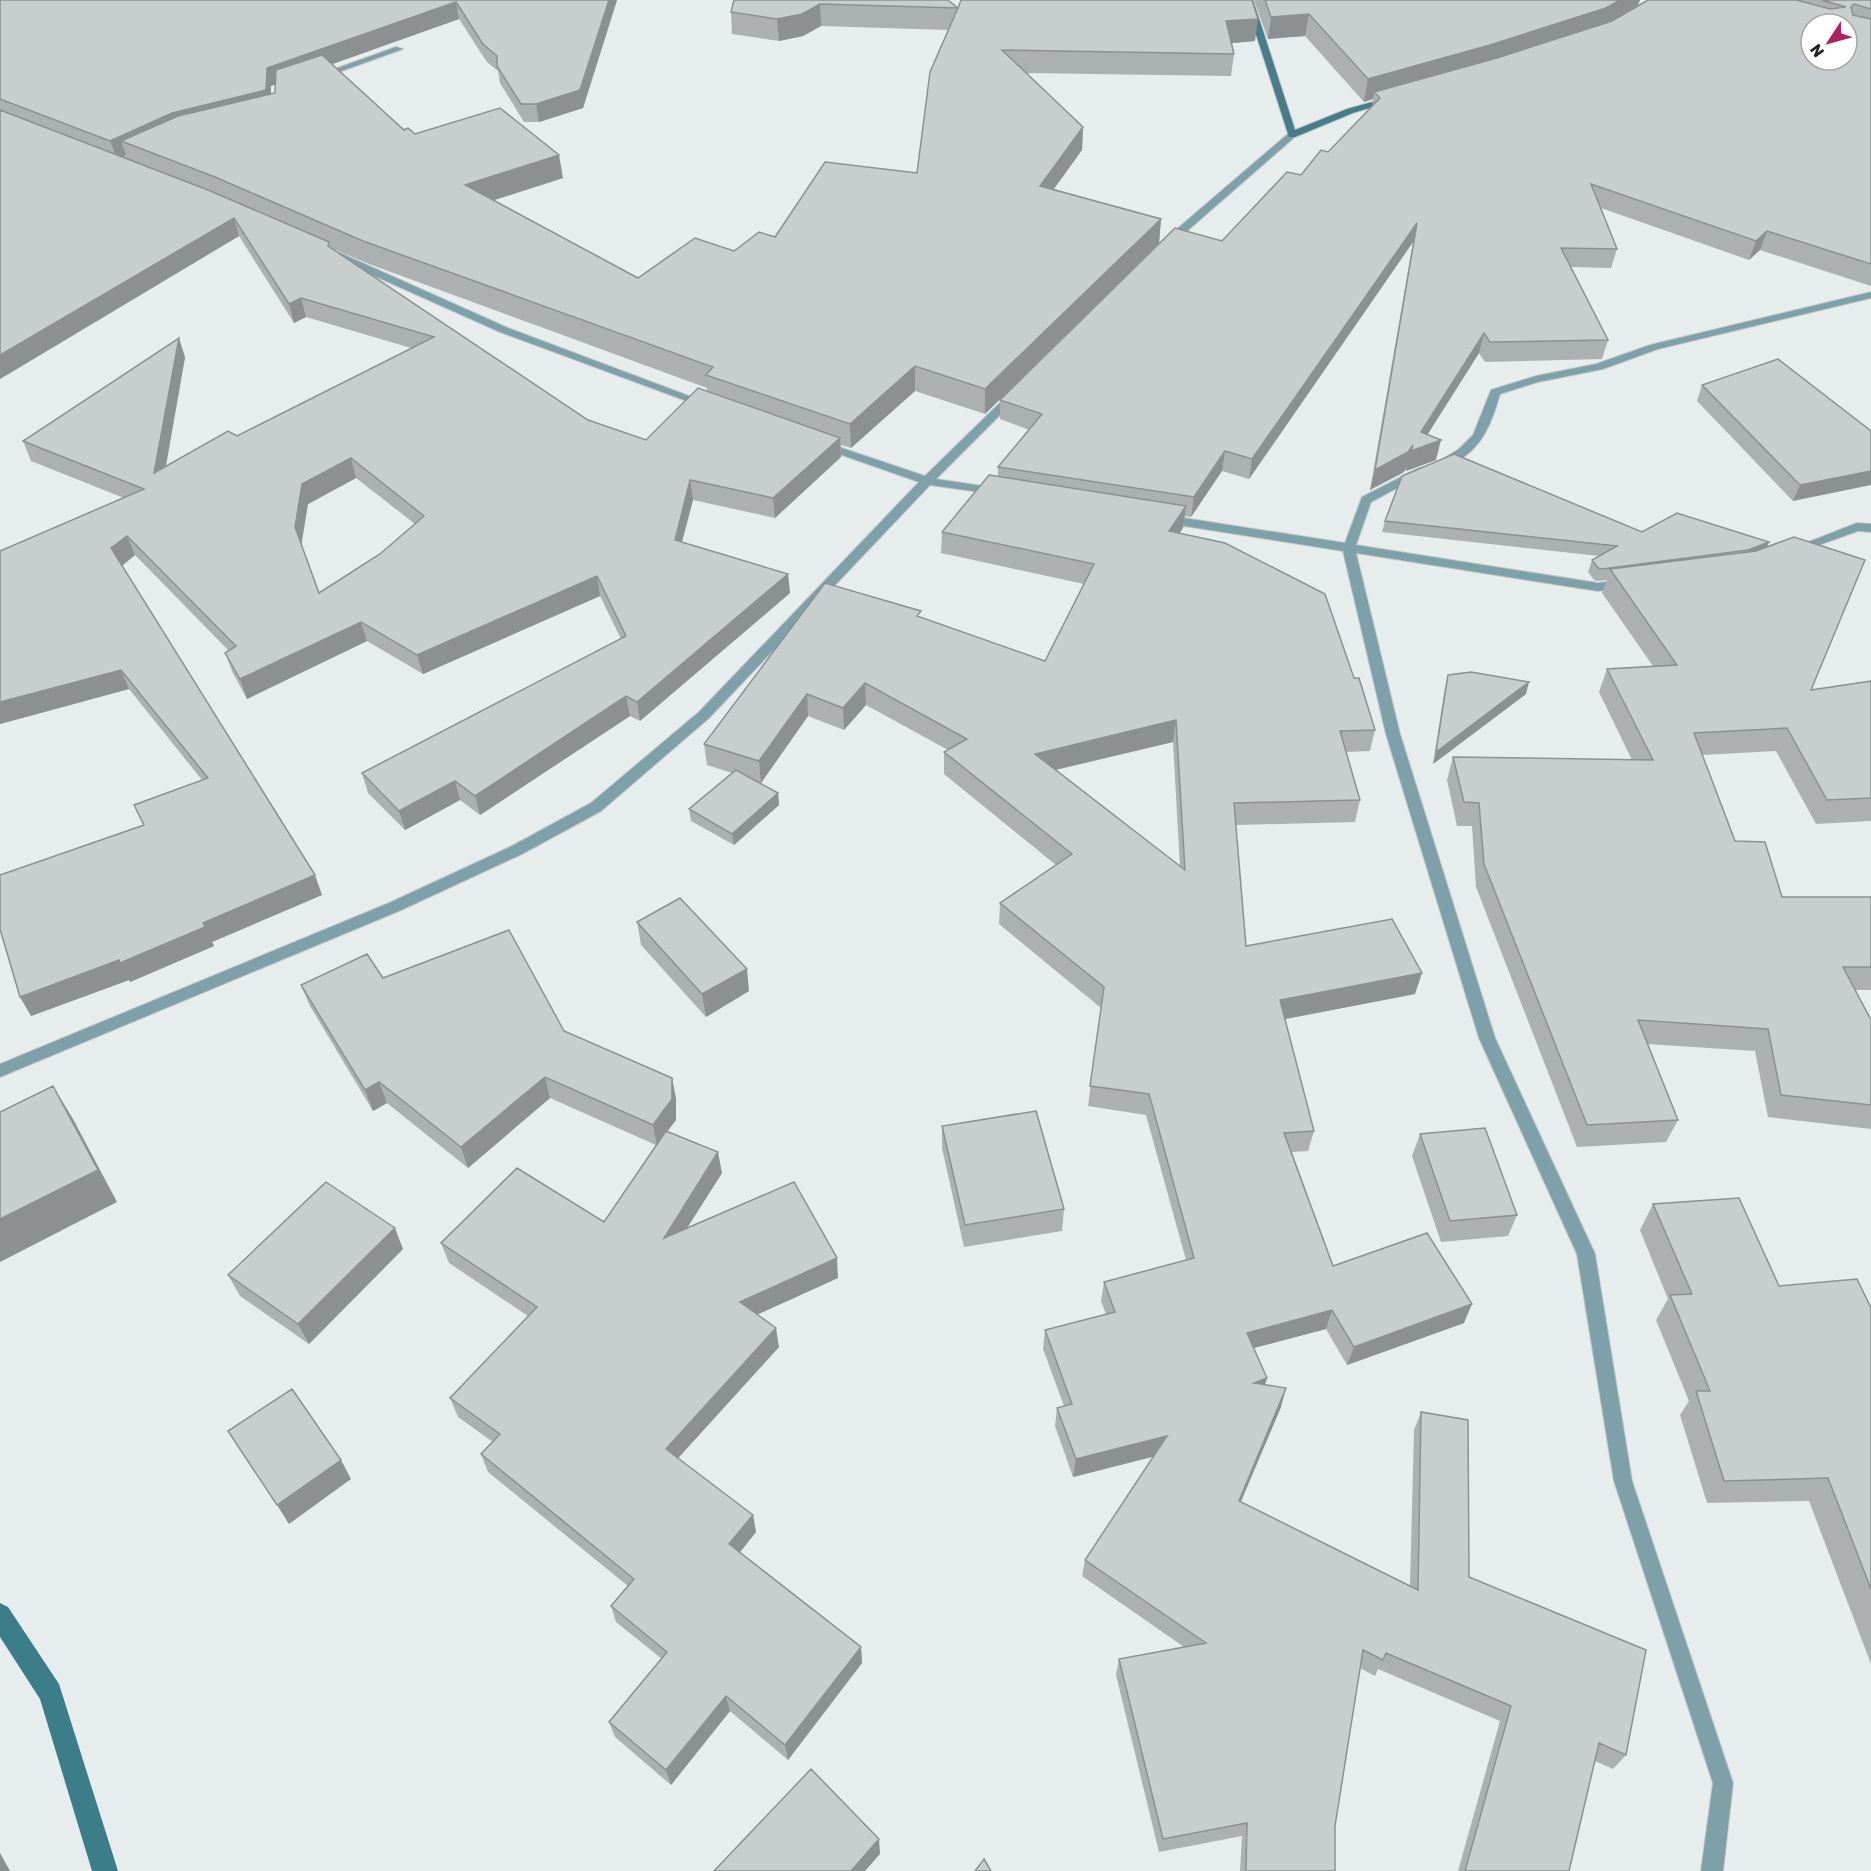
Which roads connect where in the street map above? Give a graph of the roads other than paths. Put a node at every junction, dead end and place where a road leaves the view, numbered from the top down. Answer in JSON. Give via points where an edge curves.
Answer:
{"nodes":[{"id":1,"x":1249,"y":0,"type":"edge"},
{"id":2,"x":399,"y":49,"type":"dead end"},
{"id":3,"x":309,"y":79,"type":"edge"},
{"id":4,"x":1404,"y":96,"type":"edge"},
{"id":5,"x":1292,"y":135,"type":"junction"},
{"id":6,"x":1160,"y":250,"type":"edge"},
{"id":7,"x":326,"y":251,"type":"edge"},
{"id":8,"x":1871,"y":295,"type":"edge"},
{"id":9,"x":1027,"y":382,"type":"edge"},
{"id":10,"x":720,"y":410,"type":"edge"},
{"id":11,"x":807,"y":440,"type":"edge"},
{"id":12,"x":927,"y":481,"type":"junction"},
{"id":13,"x":1009,"y":494,"type":"edge"},
{"id":14,"x":1150,"y":517,"type":"edge"},
{"id":15,"x":1871,"y":528,"type":"edge"},
{"id":16,"x":1349,"y":549,"type":"junction"},
{"id":17,"x":1779,"y":556,"type":"edge"},
{"id":18,"x":1632,"y":583,"type":"edge"},
{"id":19,"x":0,"y":1071,"type":"edge"},
{"id":20,"x":1712,"y":1871,"type":"edge"}],
"edges":[{"from":1,"to":5,"type":"street"},
{"from":2,"to":3,"type":"street"},
{"from":4,"to":5,"type":"street","via":[[1350,111]]},
{"from":5,"to":6,"type":"street"},
{"from":7,"to":10,"type":"street","via":[[504,330]]},
{"from":8,"to":16,"type":"street","via":[[1654,347],[1599,367],[1536,379],[1495,392],[1486,428],[1457,458],[1408,476],[1366,500]]},
{"from":9,"to":12,"type":"street"},
{"from":11,"to":12,"type":"street"},
{"from":12,"to":13,"type":"street"},
{"from":12,"to":19,"type":"street","via":[[704,715],[596,807],[517,850],[394,907]]},
{"from":14,"to":16,"type":"street"},
{"from":15,"to":17,"type":"street","via":[[1857,527]]},
{"from":16,"to":18,"type":"street","via":[[1598,587]]},
{"from":16,"to":20,"type":"street","via":[[1392,735],[1487,1038],[1586,1254],[1623,1481],[1723,1783]]}]}
